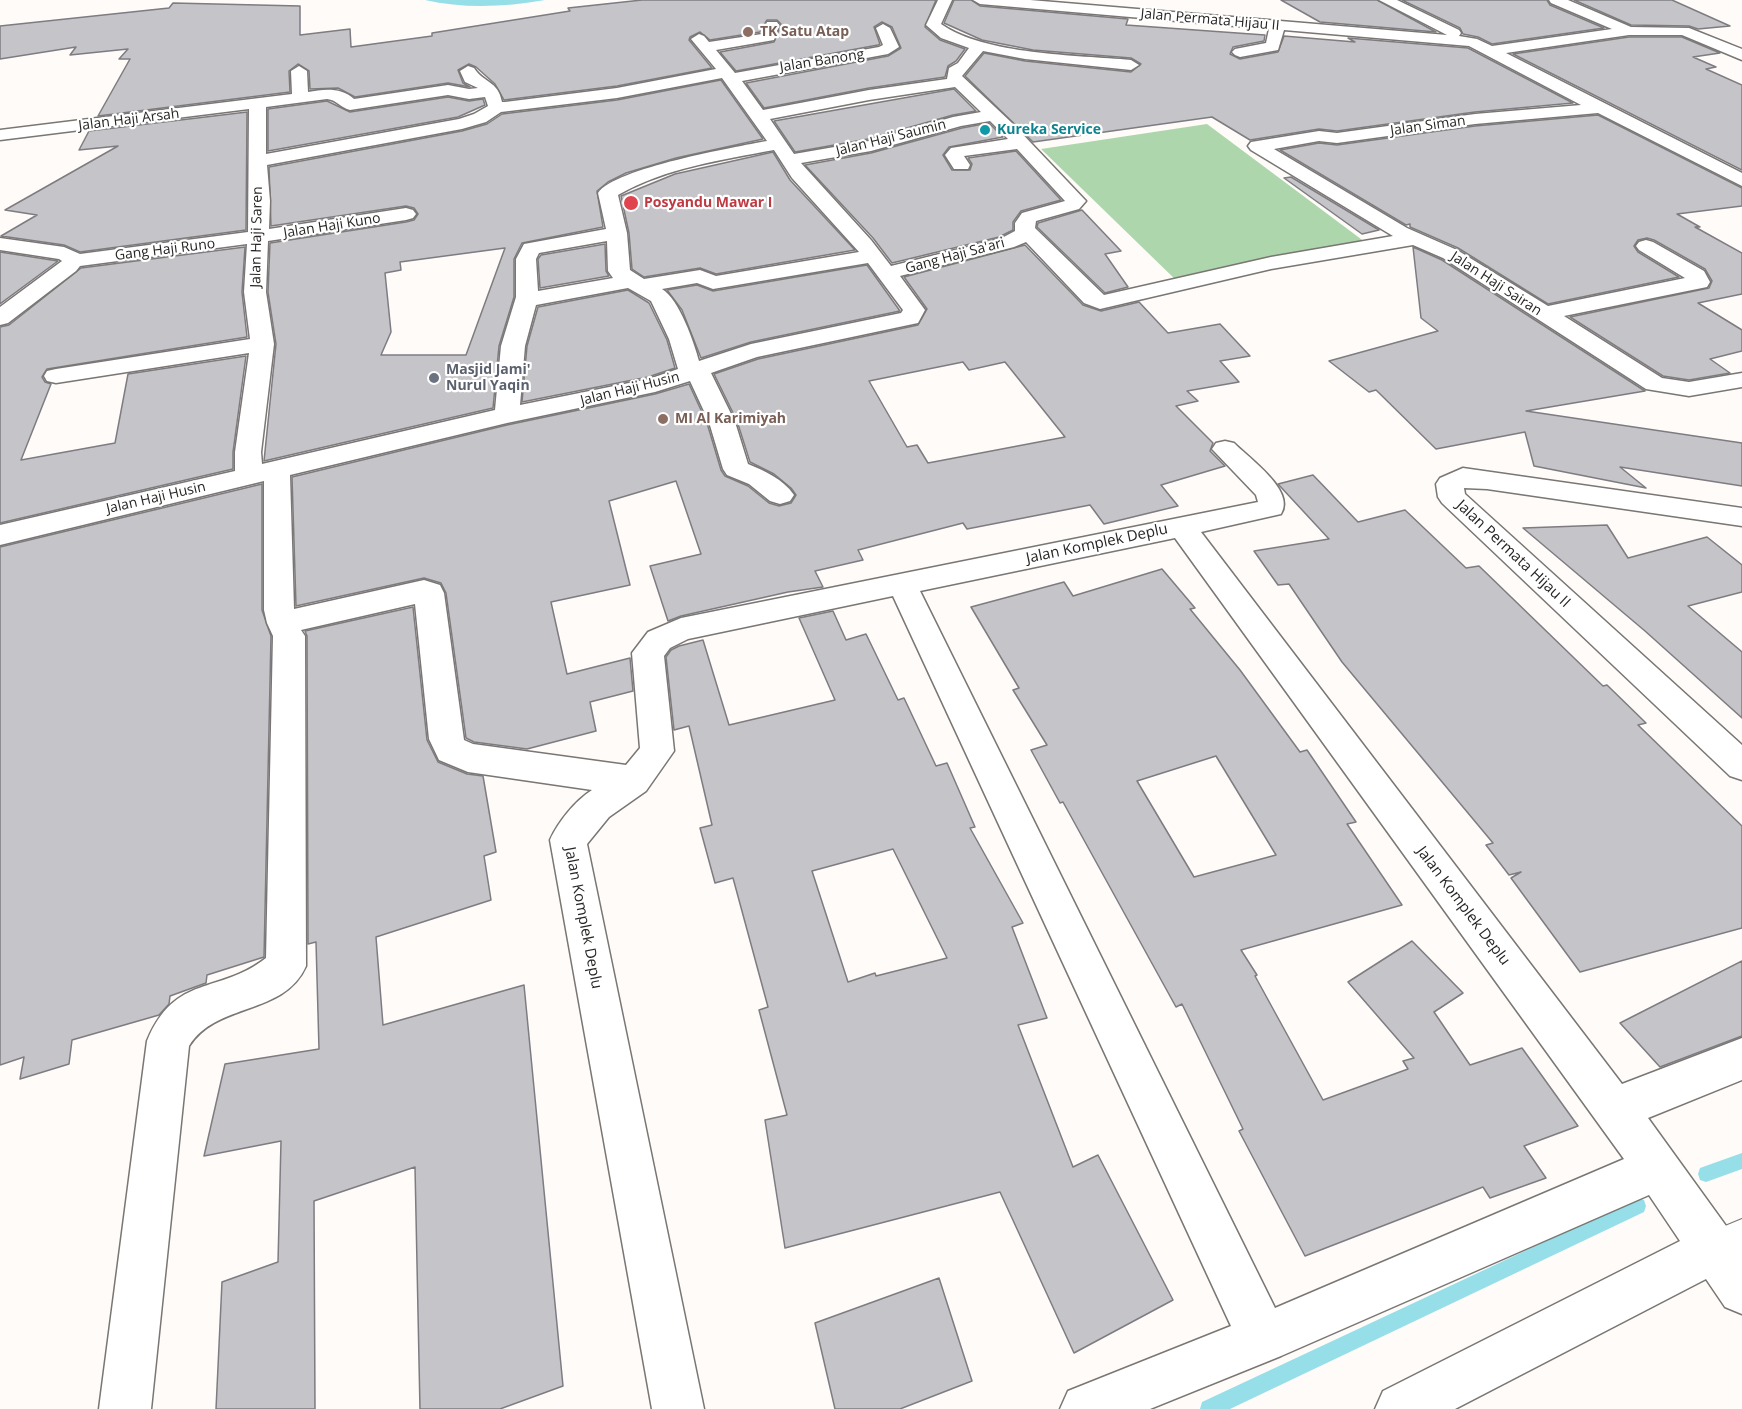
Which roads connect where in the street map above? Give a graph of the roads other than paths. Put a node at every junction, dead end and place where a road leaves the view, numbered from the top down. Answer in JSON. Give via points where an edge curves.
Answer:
{"nodes":[{"id":1,"x":945,"y":0,"type":"edge"},
{"id":2,"x":980,"y":0,"type":"edge"},
{"id":3,"x":1386,"y":0,"type":"edge"},
{"id":4,"x":1556,"y":0,"type":"edge"},
{"id":5,"x":1069,"y":4,"type":"edge"},
{"id":6,"x":1266,"y":9,"type":"dead end"},
{"id":7,"x":772,"y":25,"type":"dead end"},
{"id":8,"x":1278,"y":26,"type":"junction"},
{"id":9,"x":1296,"y":27,"type":"junction"},
{"id":10,"x":883,"y":28,"type":"dead end"},
{"id":11,"x":1629,"y":31,"type":"junction"},
{"id":12,"x":1472,"y":42,"type":"junction"},
{"id":13,"x":822,"y":46,"type":"dead end"},
{"id":14,"x":978,"y":47,"type":"junction"},
{"id":15,"x":1490,"y":51,"type":"junction"},
{"id":16,"x":1240,"y":52,"type":"dead end"},
{"id":17,"x":1742,"y":55,"type":"edge"},
{"id":18,"x":765,"y":56,"type":"dead end"},
{"id":19,"x":1131,"y":65,"type":"dead end"},
{"id":20,"x":728,"y":68,"type":"junction"},
{"id":21,"x":299,"y":71,"type":"dead end"},
{"id":22,"x":468,"y":71,"type":"dead end"},
{"id":23,"x":958,"y":82,"type":"junction"},
{"id":24,"x":300,"y":98,"type":"junction"},
{"id":25,"x":494,"y":99,"type":"junction"},
{"id":26,"x":258,"y":104,"type":"junction"},
{"id":27,"x":1600,"y":108,"type":"junction"},
{"id":28,"x":994,"y":115,"type":"junction"},
{"id":29,"x":758,"y":116,"type":"junction"},
{"id":30,"x":0,"y":135,"type":"edge"},
{"id":31,"x":1022,"y":144,"type":"junction"},
{"id":32,"x":1257,"y":146,"type":"joint"},
{"id":33,"x":783,"y":152,"type":"junction"},
{"id":34,"x":257,"y":161,"type":"junction"},
{"id":35,"x":961,"y":165,"type":"dead end"},
{"id":36,"x":1742,"y":180,"type":"edge"},
{"id":37,"x":406,"y":214,"type":"dead end"},
{"id":38,"x":1025,"y":230,"type":"junction"},
{"id":39,"x":617,"y":232,"type":"junction"},
{"id":40,"x":258,"y":237,"type":"junction"},
{"id":41,"x":1415,"y":239,"type":"junction"},
{"id":42,"x":0,"y":244,"type":"edge"},
{"id":43,"x":1646,"y":246,"type":"dead end"},
{"id":44,"x":873,"y":256,"type":"junction"},
{"id":45,"x":73,"y":261,"type":"junction"},
{"id":46,"x":887,"y":273,"type":"junction"},
{"id":47,"x":636,"y":284,"type":"junction"},
{"id":48,"x":527,"y":300,"type":"junction"},
{"id":49,"x":1543,"y":314,"type":"junction"},
{"id":50,"x":0,"y":318,"type":"edge"},
{"id":51,"x":262,"y":344,"type":"junction"},
{"id":52,"x":694,"y":372,"type":"junction"},
{"id":53,"x":56,"y":376,"type":"dead end"},
{"id":54,"x":1742,"y":380,"type":"edge"},
{"id":55,"x":507,"y":415,"type":"junction"},
{"id":56,"x":1225,"y":449,"type":"dead end"},
{"id":57,"x":263,"y":474,"type":"junction"},
{"id":58,"x":780,"y":495,"type":"dead end"},
{"id":59,"x":1739,"y":519,"type":"edge"},
{"id":60,"x":1182,"y":527,"type":"junction"},
{"id":61,"x":0,"y":534,"type":"edge"},
{"id":62,"x":902,"y":584,"type":"junction"},
{"id":63,"x":282,"y":623,"type":"junction"},
{"id":64,"x":1742,"y":766,"type":"edge"},
{"id":65,"x":634,"y":781,"type":"junction"},
{"id":66,"x":1742,"y":1059,"type":"edge"},
{"id":67,"x":1614,"y":1109,"type":"junction"},
{"id":68,"x":1658,"y":1168,"type":"junction"},
{"id":69,"x":1728,"y":1243,"type":"edge"},
{"id":70,"x":1742,"y":1290,"type":"edge"},
{"id":71,"x":1263,"y":1338,"type":"junction"},
{"id":72,"x":125,"y":1409,"type":"edge"},
{"id":73,"x":678,"y":1409,"type":"edge"},
{"id":74,"x":1086,"y":1409,"type":"edge"},
{"id":75,"x":1401,"y":1409,"type":"edge"}],
"edges":[{"from":1,"to":14,"type":"street","via":[[933,25],[939,33]]},
{"from":2,"to":5,"type":"street","name":"Jalan Permata Hijau II"},
{"from":3,"to":12,"type":"street","name":"Jalan Permata Hijau II"},
{"from":4,"to":11,"type":"street"},
{"from":5,"to":8,"type":"street","name":"Jalan Permata Hijau II"},
{"from":6,"to":9,"type":"street","name":"Jalan Permata Hijau II"},
{"from":7,"to":20,"type":"street","name":"Jalan Haji Husin","via":[[769,37],[702,43]]},
{"from":8,"to":9,"type":"street","name":"Jalan Permata Hijau II"},
{"from":8,"to":16,"type":"street","via":[[1273,47]]},
{"from":9,"to":12,"type":"street","name":"Jalan Permata Hijau II"},
{"from":10,"to":20,"type":"street","name":"Jalan Banong","via":[[891,47],[883,51],[771,69]]},
{"from":11,"to":15,"type":"street"},
{"from":11,"to":17,"type":"street","via":[[1684,31]]},
{"from":12,"to":15,"type":"street","name":"Jalan Permata Hijau II"},
{"from":13,"to":18,"type":"street"},
{"from":14,"to":19,"type":"street"},
{"from":14,"to":23,"type":"street","via":[[967,65],[953,74]]},
{"from":15,"to":27,"type":"street","name":"Jalan Permata Hijau II"},
{"from":20,"to":25,"type":"street","name":"Jalan Haji Arsah","via":[[617,93]]},
{"from":20,"to":29,"type":"street","name":"Jalan Haji Husin"},
{"from":21,"to":24,"type":"street"},
{"from":22,"to":25,"type":"street","via":[[471,79],[485,85]]},
{"from":23,"to":28,"type":"street"},
{"from":23,"to":29,"type":"street"},
{"from":24,"to":25,"type":"street","name":"Jalan Haji Arsah","via":[[336,94],[345,97],[350,105],[448,90]]},
{"from":24,"to":26,"type":"street","name":"Jalan Haji Arsah"},
{"from":25,"to":34,"type":"street","via":[[470,122]]},
{"from":26,"to":30,"type":"street","name":"Jalan Haji Arsah"},
{"from":26,"to":34,"type":"street","name":"Jalan Haji Saren"},
{"from":27,"to":32,"type":"street","name":"Jalan Siman","via":[[1475,119],[1337,138],[1319,136]]},
{"from":27,"to":36,"type":"street","name":"Jalan Permata Hijau II"},
{"from":28,"to":31,"type":"street"},
{"from":28,"to":33,"type":"street","name":"Jalan Haji Saumin","via":[[871,146]]},
{"from":29,"to":33,"type":"street","name":"Jalan Haji Husin"},
{"from":31,"to":35,"type":"street","via":[[957,153],[954,155]]},
{"from":31,"to":38,"type":"street","name":"Gang Haji Sa'ari","via":[[1076,201],[1029,217]]},
{"from":32,"to":41,"type":"street","name":"Jalan Haji Sairan"},
{"from":33,"to":39,"type":"street","name":"Jalan Haji Saumin","via":[[690,161],[613,189],[608,199]]},
{"from":33,"to":44,"type":"street","name":"Jalan Haji Husin"},
{"from":34,"to":40,"type":"street","name":"Jalan Haji Saren"},
{"from":37,"to":40,"type":"street","name":"Jalan Haji Kuno"},
{"from":38,"to":41,"type":"street","via":[[1092,298],[1108,302],[1271,263]]},
{"from":38,"to":46,"type":"street","name":"Gang Haji Sa'ari","via":[[1025,234],[1007,243],[982,251]]},
{"from":39,"to":47,"type":"street","name":"Jalan Haji Saumin","via":[[619,271]]},
{"from":39,"to":48,"type":"street","via":[[531,248],[526,260]]},
{"from":40,"to":45,"type":"street","name":"Gang Haji Runo"},
{"from":40,"to":51,"type":"street","name":"Jalan Haji Saren","via":[[255,292]]},
{"from":41,"to":49,"type":"street","name":"Jalan Haji Sairan","via":[[1450,254]]},
{"from":42,"to":45,"type":"street","via":[[64,253]]},
{"from":43,"to":49,"type":"street","via":[[1696,276],[1699,282]]},
{"from":44,"to":46,"type":"street","name":"Jalan Haji Husin"},
{"from":44,"to":47,"type":"street","via":[[713,283],[700,276]]},
{"from":45,"to":50,"type":"street"},
{"from":46,"to":52,"type":"street","name":"Jalan Haji Husin","via":[[914,310],[910,318],[759,349]]},
{"from":47,"to":48,"type":"street"},
{"from":47,"to":52,"type":"street","via":[[657,294],[672,317]]},
{"from":48,"to":55,"type":"street","via":[[513,346]]},
{"from":49,"to":54,"type":"street","name":"Jalan Haji Sairan","via":[[1655,384],[1689,389]]},
{"from":51,"to":53,"type":"street"},
{"from":51,"to":57,"type":"street","name":"Jalan Haji Saren","via":[[248,452]]},
{"from":52,"to":55,"type":"street","name":"Jalan Haji Husin","via":[[628,391]]},
{"from":52,"to":58,"type":"street","via":[[722,422],[736,469],[759,478]]},
{"from":55,"to":57,"type":"street","name":"Jalan Haji Husin"},
{"from":56,"to":60,"type":"street","via":[[1268,492],[1270,508]]},
{"from":57,"to":61,"type":"street","name":"Jalan Haji Husin"},
{"from":57,"to":63,"type":"street","name":"Jalan Haji Saren"},
{"from":59,"to":64,"type":"street","name":"Jalan Permata Hijau II","via":[[1463,477],[1450,484],[1452,497]]},
{"from":60,"to":62,"type":"street","name":"Jalan Komplek Deplu"},
{"from":60,"to":67,"type":"street","name":"Jalan Komplek Deplu"},
{"from":62,"to":65,"type":"street","name":"Jalan Komplek Deplu","via":[[681,629],[658,639],[648,653],[657,752]]},
{"from":62,"to":71,"type":"street"},
{"from":63,"to":65,"type":"street","via":[[412,592],[429,593],[446,739],[451,750],[468,758]]},
{"from":63,"to":72,"type":"street","name":"Jalan Haji Saren","via":[[289,636],[286,966],[267,980],[188,1015],[168,1041]]},
{"from":65,"to":73,"type":"street","name":"Jalan Komplek Deplu","via":[[596,806],[568,840]]},
{"from":66,"to":67,"type":"street"},
{"from":67,"to":68,"type":"street","name":"Jalan Komplek Deplu"},
{"from":68,"to":69,"type":"street","name":"Jalan Komplek Deplu"},
{"from":68,"to":71,"type":"street"},
{"from":69,"to":70,"type":"street","name":"Jalan Komplek Deplu"},
{"from":69,"to":75,"type":"street"},
{"from":71,"to":74,"type":"street"}]}
